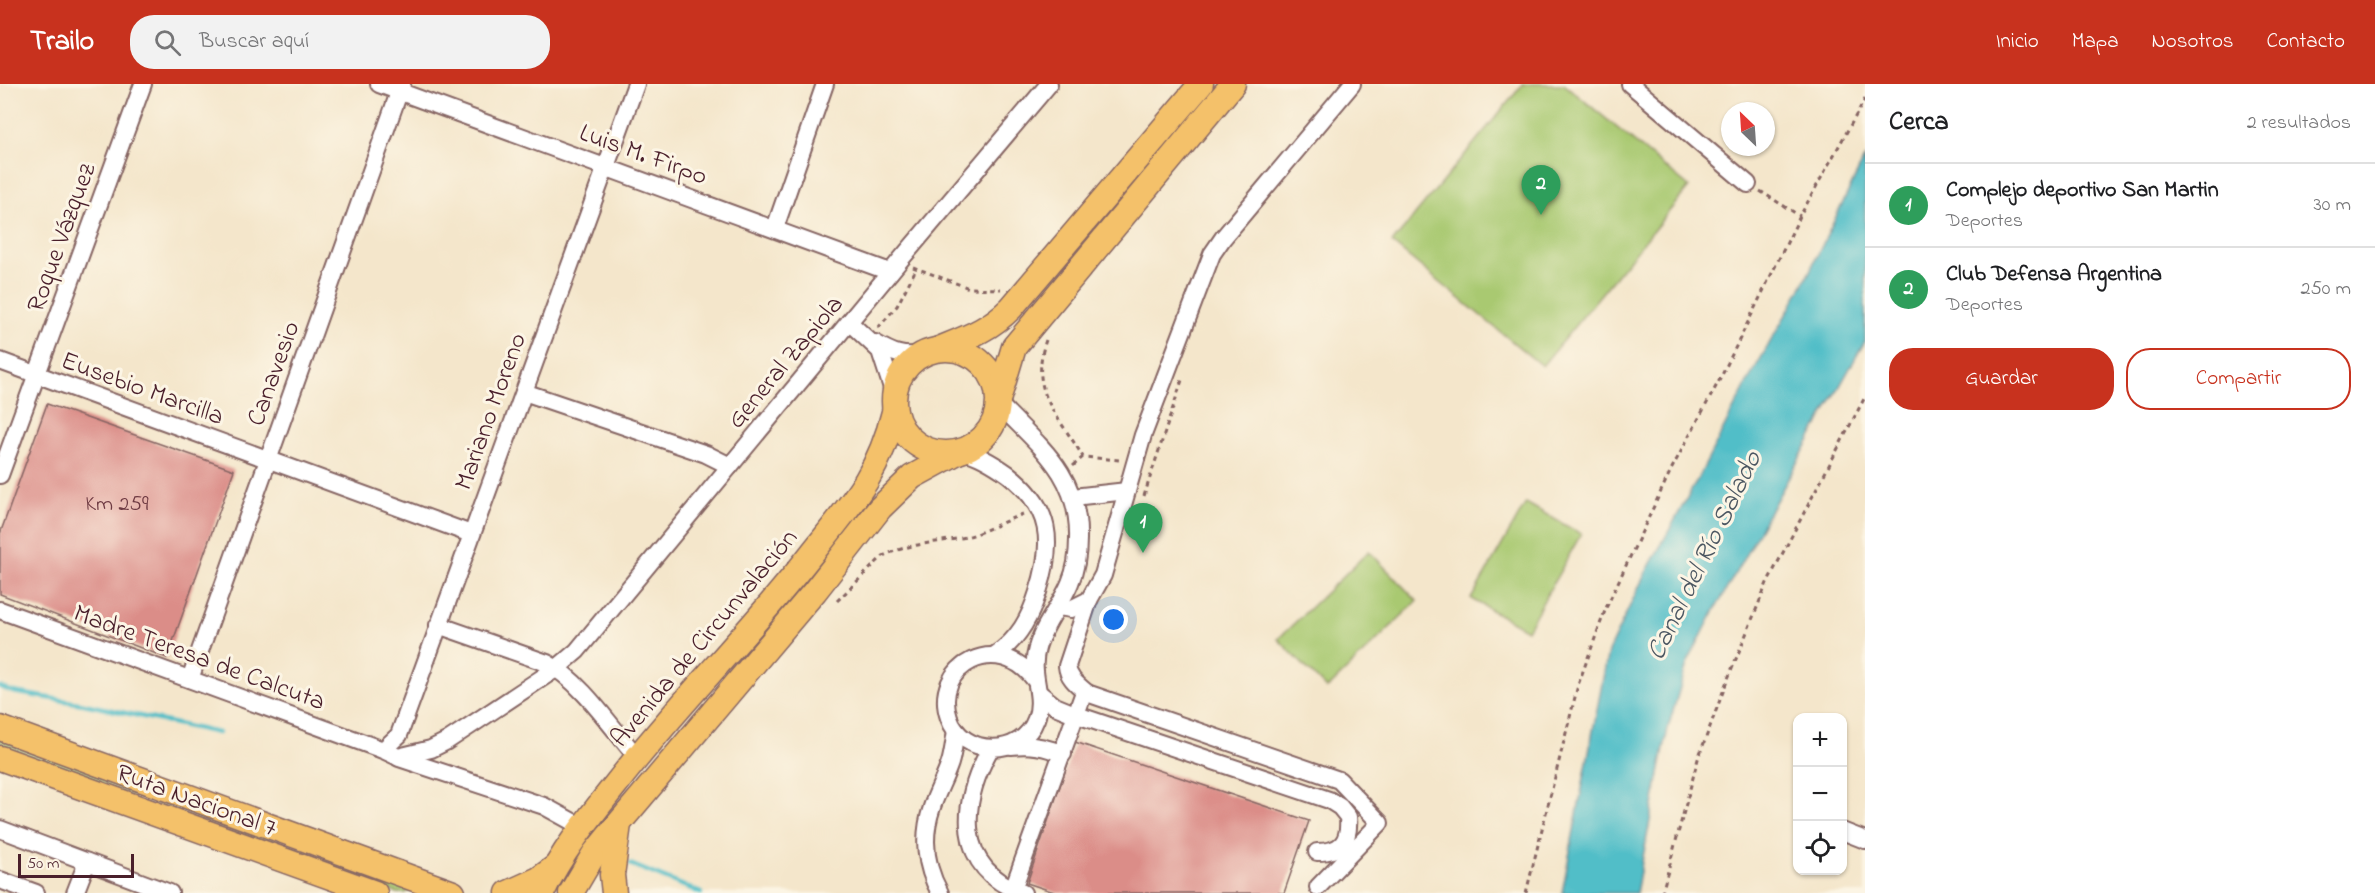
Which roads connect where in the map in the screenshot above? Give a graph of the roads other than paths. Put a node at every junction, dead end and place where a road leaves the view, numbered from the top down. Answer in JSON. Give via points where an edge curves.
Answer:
{"nodes":[{"id":1,"x":143,"y":84,"type":"edge"},
{"id":2,"x":379,"y":84,"type":"edge"},
{"id":3,"x":636,"y":84,"type":"edge"},
{"id":4,"x":825,"y":84,"type":"edge"},
{"id":5,"x":1049,"y":84,"type":"edge"},
{"id":6,"x":1201,"y":84,"type":"edge"},
{"id":7,"x":1233,"y":84,"type":"edge"},
{"id":8,"x":1352,"y":84,"type":"edge"},
{"id":9,"x":1630,"y":84,"type":"edge"},
{"id":10,"x":401,"y":88,"type":"edge"},
{"id":11,"x":606,"y":166,"type":"junction"},
{"id":12,"x":1748,"y":184,"type":"road end"},
{"id":13,"x":775,"y":228,"type":"junction"},
{"id":14,"x":890,"y":272,"type":"junction"},
{"id":15,"x":849,"y":322,"type":"junction"},
{"id":16,"x":870,"y":340,"type":"junction"},
{"id":17,"x":931,"y":351,"type":"junction"},
{"id":18,"x":0,"y":361,"type":"edge"},
{"id":19,"x":37,"y":375,"type":"junction"},
{"id":20,"x":524,"y":392,"type":"junction"},
{"id":21,"x":999,"y":400,"type":"junction"},
{"id":22,"x":894,"y":403,"type":"junction"},
{"id":23,"x":960,"y":452,"type":"junction"},
{"id":24,"x":269,"y":460,"type":"junction"},
{"id":25,"x":730,"y":466,"type":"junction"},
{"id":26,"x":0,"y":475,"type":"edge"},
{"id":27,"x":1127,"y":491,"type":"junction"},
{"id":28,"x":1073,"y":497,"type":"junction"},
{"id":29,"x":471,"y":534,"type":"junction"},
{"id":30,"x":1089,"y":600,"type":"junction"},
{"id":31,"x":1059,"y":607,"type":"junction"},
{"id":32,"x":0,"y":610,"type":"edge"},
{"id":33,"x":438,"y":625,"type":"junction"},
{"id":34,"x":995,"y":655,"type":"junction"},
{"id":35,"x":557,"y":668,"type":"junction"},
{"id":36,"x":190,"y":679,"type":"junction"},
{"id":37,"x":1037,"y":686,"type":"junction"},
{"id":38,"x":1086,"y":692,"type":"junction"},
{"id":39,"x":1077,"y":715,"type":"junction"},
{"id":40,"x":0,"y":728,"type":"edge"},
{"id":41,"x":956,"y":731,"type":"junction"},
{"id":42,"x":997,"y":748,"type":"junction"},
{"id":43,"x":382,"y":750,"type":"junction"},
{"id":44,"x":1063,"y":754,"type":"junction"},
{"id":45,"x":398,"y":757,"type":"junction"},
{"id":46,"x":637,"y":757,"type":"junction"},
{"id":47,"x":0,"y":758,"type":"edge"},
{"id":48,"x":620,"y":822,"type":"junction"},
{"id":49,"x":582,"y":827,"type":"junction"},
{"id":50,"x":0,"y":829,"type":"edge"},
{"id":51,"x":1847,"y":833,"type":"edge"},
{"id":52,"x":1865,"y":840,"type":"edge"},
{"id":53,"x":1317,"y":852,"type":"dead end"},
{"id":54,"x":87,"y":862,"type":"junction"},
{"id":55,"x":556,"y":867,"type":"junction"},
{"id":56,"x":0,"y":880,"type":"edge"},
{"id":57,"x":1316,"y":886,"type":"edge"},
{"id":58,"x":1018,"y":891,"type":"edge"},
{"id":59,"x":36,"y":893,"type":"edge"},
{"id":60,"x":75,"y":893,"type":"edge"},
{"id":61,"x":170,"y":893,"type":"edge"},
{"id":62,"x":375,"y":893,"type":"edge"},
{"id":63,"x":453,"y":893,"type":"edge"},
{"id":64,"x":508,"y":893,"type":"edge"},
{"id":65,"x":542,"y":893,"type":"edge"},
{"id":66,"x":571,"y":893,"type":"edge"},
{"id":67,"x":614,"y":893,"type":"edge"},
{"id":68,"x":940,"y":893,"type":"edge"}],
"edges":[{"from":1,"to":19,"type":"street","name":"Roque Vázquez"},
{"from":2,"to":10,"type":"street","name":"Luis M. Firpo"},
{"from":3,"to":11,"type":"street","name":"Mariano Moreno"},
{"from":4,"to":13,"type":"street"},
{"from":5,"to":14,"type":"street","name":"General Zapiola"},
{"from":6,"to":17,"type":"highway","name":"Avenida de Circunvalación","via":[[996,323]]},
{"from":7,"to":21,"type":"highway","via":[[1014,347]]},
{"from":8,"to":27,"type":"street","via":[[1212,254]]},
{"from":9,"to":12,"type":"street"},
{"from":10,"to":11,"type":"street","name":"Luis M. Firpo"},
{"from":10,"to":24,"type":"street","name":"Canavesio"},
{"from":11,"to":13,"type":"street","name":"Luis M. Firpo"},
{"from":11,"to":20,"type":"street","name":"Mariano Moreno"},
{"from":13,"to":14,"type":"street","name":"Luis M. Firpo"},
{"from":14,"to":15,"type":"street","name":"General Zapiola"},
{"from":15,"to":16,"type":"street"},
{"from":15,"to":25,"type":"street","name":"General Zapiola"},
{"from":16,"to":17,"type":"street","via":[[909,357]]},
{"from":16,"to":22,"type":"street","via":[[880,351]]},
{"from":17,"to":21,"type":"highway","via":[[957,349],[973,356],[987,367],[996,382]]},
{"from":17,"to":22,"type":"highway","name":"Avenida de Circunvalación","via":[[909,364],[899,378]]},
{"from":18,"to":19,"type":"street","name":"Eusebio Marcilla"},
{"from":19,"to":24,"type":"street","name":"Eusebio Marcilla"},
{"from":19,"to":26,"type":"street","name":"Roque Vázquez"},
{"from":20,"to":25,"type":"street","via":[[706,454]]},
{"from":20,"to":29,"type":"street","name":"Mariano Moreno"},
{"from":21,"to":23,"type":"highway","via":[[989,432]]},
{"from":21,"to":28,"type":"street","via":[[1063,476]]},
{"from":22,"to":23,"type":"highway","via":[[900,428],[911,441],[943,454]]},
{"from":22,"to":46,"type":"highway","name":"Avenida de Circunvalación","via":[[883,452],[862,489],[762,615]]},
{"from":23,"to":34,"type":"street","via":[[976,454],[996,465],[1029,493],[1045,522],[1048,538],[1044,573],[1034,605],[1006,648]]},
{"from":23,"to":48,"type":"highway","via":[[912,477],[880,508]]},
{"from":24,"to":29,"type":"street","name":"Eusebio Marcilla"},
{"from":24,"to":36,"type":"street","name":"Canavesio"},
{"from":25,"to":35,"type":"street","name":"General Zapiola","via":[[577,651]]},
{"from":27,"to":28,"type":"street"},
{"from":27,"to":30,"type":"street","via":[[1103,575]]},
{"from":28,"to":31,"type":"street","via":[[1078,556]]},
{"from":29,"to":33,"type":"street","name":"Mariano Moreno"},
{"from":30,"to":31,"type":"street","via":[[1071,609]]},
{"from":30,"to":38,"type":"street","via":[[1067,666],[1072,679]]},
{"from":31,"to":37,"type":"street","via":[[1036,651]]},
{"from":32,"to":36,"type":"street","name":"Madre Teresa de Calcuta"},
{"from":33,"to":35,"type":"street"},
{"from":33,"to":43,"type":"street","name":"Mariano Moreno","via":[[399,735]]},
{"from":34,"to":37,"type":"street","via":[[1015,660],[1026,668]]},
{"from":34,"to":41,"type":"street","via":[[974,659],[953,678],[946,705]]},
{"from":35,"to":45,"type":"street","name":"General Zapiola","via":[[447,741]]},
{"from":35,"to":46,"type":"street"},
{"from":36,"to":43,"type":"street","name":"Madre Teresa de Calcuta"},
{"from":37,"to":39,"type":"street","via":[[1055,706]]},
{"from":37,"to":42,"type":"street","via":[[1040,707],[1036,721],[1017,742]]},
{"from":38,"to":39,"type":"street"},
{"from":38,"to":57,"type":"street","via":[[1339,780],[1380,823]]},
{"from":39,"to":44,"type":"street"},
{"from":39,"to":53,"type":"street","via":[[1329,800],[1348,817],[1347,837],[1331,852]]},
{"from":40,"to":63,"type":"highway"},
{"from":41,"to":42,"type":"street","via":[[971,743]]},
{"from":41,"to":68,"type":"street","via":[[949,765],[927,828],[930,870]]},
{"from":42,"to":44,"type":"street","via":[[1027,744]]},
{"from":42,"to":58,"type":"street","via":[[979,769],[968,830],[983,867]]},
{"from":43,"to":45,"type":"street","name":"Madre Teresa de Calcuta"},
{"from":44,"to":58,"type":"street"},
{"from":45,"to":49,"type":"street","name":"Madre Teresa de Calcuta","via":[[544,806]]},
{"from":46,"to":49,"type":"highway","name":"Avenida de Circunvalación"},
{"from":47,"to":62,"type":"highway","name":"Ruta Nacional 7"},
{"from":48,"to":66,"type":"highway","via":[[594,854]]},
{"from":48,"to":67,"type":"highway","via":[[612,875]]},
{"from":49,"to":55,"type":"highway","name":"Avenida de Circunvalación"},
{"from":50,"to":54,"type":"street"},
{"from":51,"to":52,"type":"street"},
{"from":54,"to":60,"type":"street"},
{"from":54,"to":61,"type":"street"},
{"from":55,"to":64,"type":"highway"},
{"from":55,"to":65,"type":"highway","name":"Avenida de Circunvalación"},
{"from":56,"to":59,"type":"street"}]}
